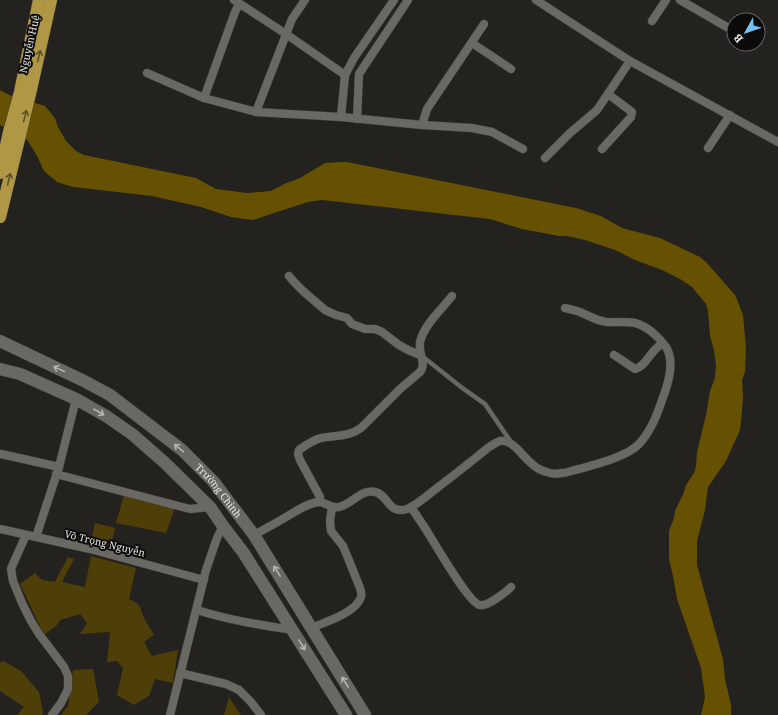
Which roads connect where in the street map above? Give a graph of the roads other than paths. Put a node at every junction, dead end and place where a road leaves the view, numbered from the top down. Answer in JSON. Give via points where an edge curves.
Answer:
{"nodes":[{"id":1,"x":39,"y":0,"type":"edge"},
{"id":2,"x":51,"y":0,"type":"edge"},
{"id":3,"x":305,"y":0,"type":"edge"},
{"id":4,"x":394,"y":0,"type":"edge"},
{"id":5,"x":408,"y":0,"type":"edge"},
{"id":6,"x":536,"y":0,"type":"edge"},
{"id":7,"x":666,"y":0,"type":"edge"},
{"id":8,"x":680,"y":0,"type":"edge"},
{"id":9,"x":237,"y":2,"type":"edge"},
{"id":10,"x":652,"y":21,"type":"dead end"},
{"id":11,"x":484,"y":24,"type":"dead end"},
{"id":12,"x":726,"y":27,"type":"edge"},
{"id":13,"x":286,"y":34,"type":"junction"},
{"id":14,"x":472,"y":43,"type":"junction"},
{"id":15,"x":630,"y":61,"type":"junction"},
{"id":16,"x":511,"y":69,"type":"dead end"},
{"id":17,"x":147,"y":73,"type":"dead end"},
{"id":18,"x":345,"y":75,"type":"junction"},
{"id":19,"x":25,"y":93,"type":"junction"},
{"id":20,"x":608,"y":94,"type":"junction"},
{"id":21,"x":204,"y":98,"type":"junction"},
{"id":22,"x":256,"y":112,"type":"junction"},
{"id":23,"x":730,"y":115,"type":"junction"},
{"id":24,"x":341,"y":117,"type":"junction"},
{"id":25,"x":357,"y":119,"type":"junction"},
{"id":26,"x":422,"y":125,"type":"junction"},
{"id":27,"x":14,"y":136,"type":"junction"},
{"id":28,"x":778,"y":142,"type":"edge"},
{"id":29,"x":708,"y":148,"type":"dead end"},
{"id":30,"x":523,"y":149,"type":"dead end"},
{"id":31,"x":602,"y":149,"type":"dead end"},
{"id":32,"x":545,"y":158,"type":"dead end"},
{"id":33,"x":0,"y":173,"type":"edge"},
{"id":34,"x":0,"y":217,"type":"edge"},
{"id":35,"x":290,"y":276,"type":"dead end"},
{"id":36,"x":452,"y":296,"type":"dead end"},
{"id":37,"x":565,"y":308,"type":"dead end"},
{"id":38,"x":0,"y":341,"type":"edge"},
{"id":39,"x":662,"y":343,"type":"junction"},
{"id":40,"x":420,"y":355,"type":"junction"},
{"id":41,"x":614,"y":355,"type":"dead end"},
{"id":42,"x":0,"y":369,"type":"edge"},
{"id":43,"x":84,"y":381,"type":"junction"},
{"id":44,"x":76,"y":399,"type":"junction"},
{"id":45,"x":514,"y":446,"type":"junction"},
{"id":46,"x":1,"y":454,"type":"edge"},
{"id":47,"x":58,"y":470,"type":"junction"},
{"id":48,"x":320,"y":502,"type":"junction"},
{"id":49,"x":210,"y":507,"type":"junction"},
{"id":50,"x":332,"y":507,"type":"junction"},
{"id":51,"x":411,"y":507,"type":"junction"},
{"id":52,"x":238,"y":514,"type":"junction"},
{"id":53,"x":223,"y":526,"type":"junction"},
{"id":54,"x":0,"y":529,"type":"edge"},
{"id":55,"x":26,"y":534,"type":"junction"},
{"id":56,"x":254,"y":535,"type":"junction"},
{"id":57,"x":36,"y":537,"type":"junction"},
{"id":58,"x":204,"y":580,"type":"junction"},
{"id":59,"x":511,"y":587,"type":"dead end"},
{"id":60,"x":197,"y":610,"type":"junction"},
{"id":61,"x":311,"y":628,"type":"junction"},
{"id":62,"x":293,"y":630,"type":"junction"},
{"id":63,"x":180,"y":672,"type":"junction"},
{"id":64,"x":52,"y":715,"type":"edge"},
{"id":65,"x":170,"y":715,"type":"edge"},
{"id":66,"x":261,"y":715,"type":"edge"},
{"id":67,"x":346,"y":715,"type":"edge"},
{"id":68,"x":365,"y":715,"type":"edge"}],
"edges":[{"from":1,"to":19,"type":"highway","name":"Nguyễn Huệ"},
{"from":19,"to":2,"type":"highway","name":"Nguyễn Huệ","one_way":true},
{"from":3,"to":13,"type":"street","via":[[292,19]]},
{"from":4,"to":18,"type":"street"},
{"from":5,"to":25,"type":"street","via":[[359,74]]},
{"from":6,"to":15,"type":"street"},
{"from":7,"to":10,"type":"street"},
{"from":8,"to":12,"type":"street"},
{"from":9,"to":13,"type":"street"},
{"from":9,"to":21,"type":"street"},
{"from":11,"to":14,"type":"street"},
{"from":13,"to":18,"type":"street"},
{"from":13,"to":22,"type":"street"},
{"from":14,"to":16,"type":"street"},
{"from":14,"to":26,"type":"street","via":[[427,109]]},
{"from":15,"to":20,"type":"street"},
{"from":15,"to":23,"type":"street"},
{"from":17,"to":21,"type":"street"},
{"from":18,"to":24,"type":"street"},
{"from":19,"to":27,"type":"highway"},
{"from":20,"to":31,"type":"street","via":[[632,112],[631,117]]},
{"from":20,"to":32,"type":"street","via":[[597,110]]},
{"from":21,"to":22,"type":"street"},
{"from":22,"to":24,"type":"street"},
{"from":23,"to":28,"type":"street"},
{"from":23,"to":29,"type":"street"},
{"from":24,"to":25,"type":"street"},
{"from":25,"to":26,"type":"street"},
{"from":26,"to":30,"type":"street","via":[[492,132]]},
{"from":27,"to":33,"type":"highway"},
{"from":34,"to":27,"type":"highway","one_way":true},
{"from":35,"to":40,"type":"street","via":[[325,310],[347,318],[352,324],[382,332],[399,346]]},
{"from":36,"to":40,"type":"street","via":[[427,326],[420,343]]},
{"from":37,"to":39,"type":"street","via":[[604,322],[637,323],[652,332]]},
{"from":43,"to":38,"type":"street","name":"Trường Chinh","one_way":true},
{"from":39,"to":41,"type":"street","via":[[644,364],[635,369]]},
{"from":39,"to":45,"type":"street","via":[[668,350],[670,359],[666,388],[651,427],[632,450],[589,466],[553,474],[531,464]]},
{"from":40,"to":45,"type":"lane","via":[[485,404]]},
{"from":40,"to":48,"type":"street","via":[[422,370],[361,428],[348,434],[316,440],[299,450],[300,460],[320,497]]},
{"from":42,"to":44,"type":"street","name":"Trường Chinh","via":[[20,374]]},
{"from":43,"to":44,"type":"street"},
{"from":52,"to":43,"type":"street","name":"Trường Chinh","one_way":true,"via":[[213,482],[182,450],[110,395]]},
{"from":44,"to":47,"type":"street"},
{"from":44,"to":49,"type":"street","name":"Trường Chinh","one_way":true,"via":[[132,434]]},
{"from":45,"to":51,"type":"street","via":[[507,442],[497,442]]},
{"from":46,"to":47,"type":"street"},
{"from":47,"to":49,"type":"street","via":[[190,509]]},
{"from":47,"to":57,"type":"street"},
{"from":48,"to":50,"type":"street"},
{"from":48,"to":56,"type":"street","via":[[300,509]]},
{"from":49,"to":53,"type":"street","name":"Trường Chinh"},
{"from":50,"to":51,"type":"street","via":[[340,507],[370,491],[377,492],[393,508],[399,510]]},
{"from":50,"to":61,"type":"street","via":[[331,531],[343,546],[360,588],[361,598],[340,616]]},
{"from":51,"to":59,"type":"street","via":[[463,588],[475,602],[480,606],[484,605]]},
{"from":52,"to":53,"type":"street"},
{"from":52,"to":56,"type":"street","name":"Trường Chinh"},
{"from":53,"to":58,"type":"street","via":[[212,550]]},
{"from":53,"to":62,"type":"street","name":"Trường Chinh","via":[[243,552]]},
{"from":54,"to":55,"type":"street","name":"Võ Trọng Nguyễn"},
{"from":55,"to":57,"type":"street","name":"Võ Trọng Nguyễn"},
{"from":55,"to":64,"type":"street","via":[[11,569],[13,581],[31,621],[68,676],[68,689]]},
{"from":61,"to":56,"type":"street","name":"Trường Chinh","one_way":true},
{"from":57,"to":58,"type":"street","name":"Võ Trọng Nguyễn"},
{"from":58,"to":60,"type":"street"},
{"from":60,"to":62,"type":"street","via":[[248,623]]},
{"from":60,"to":63,"type":"street"},
{"from":68,"to":61,"type":"street","name":"Trường Chinh","one_way":true},
{"from":62,"to":67,"type":"street","name":"Trường Chinh","one_way":true},
{"from":63,"to":65,"type":"street"},
{"from":63,"to":66,"type":"street","via":[[239,690]]}]}
